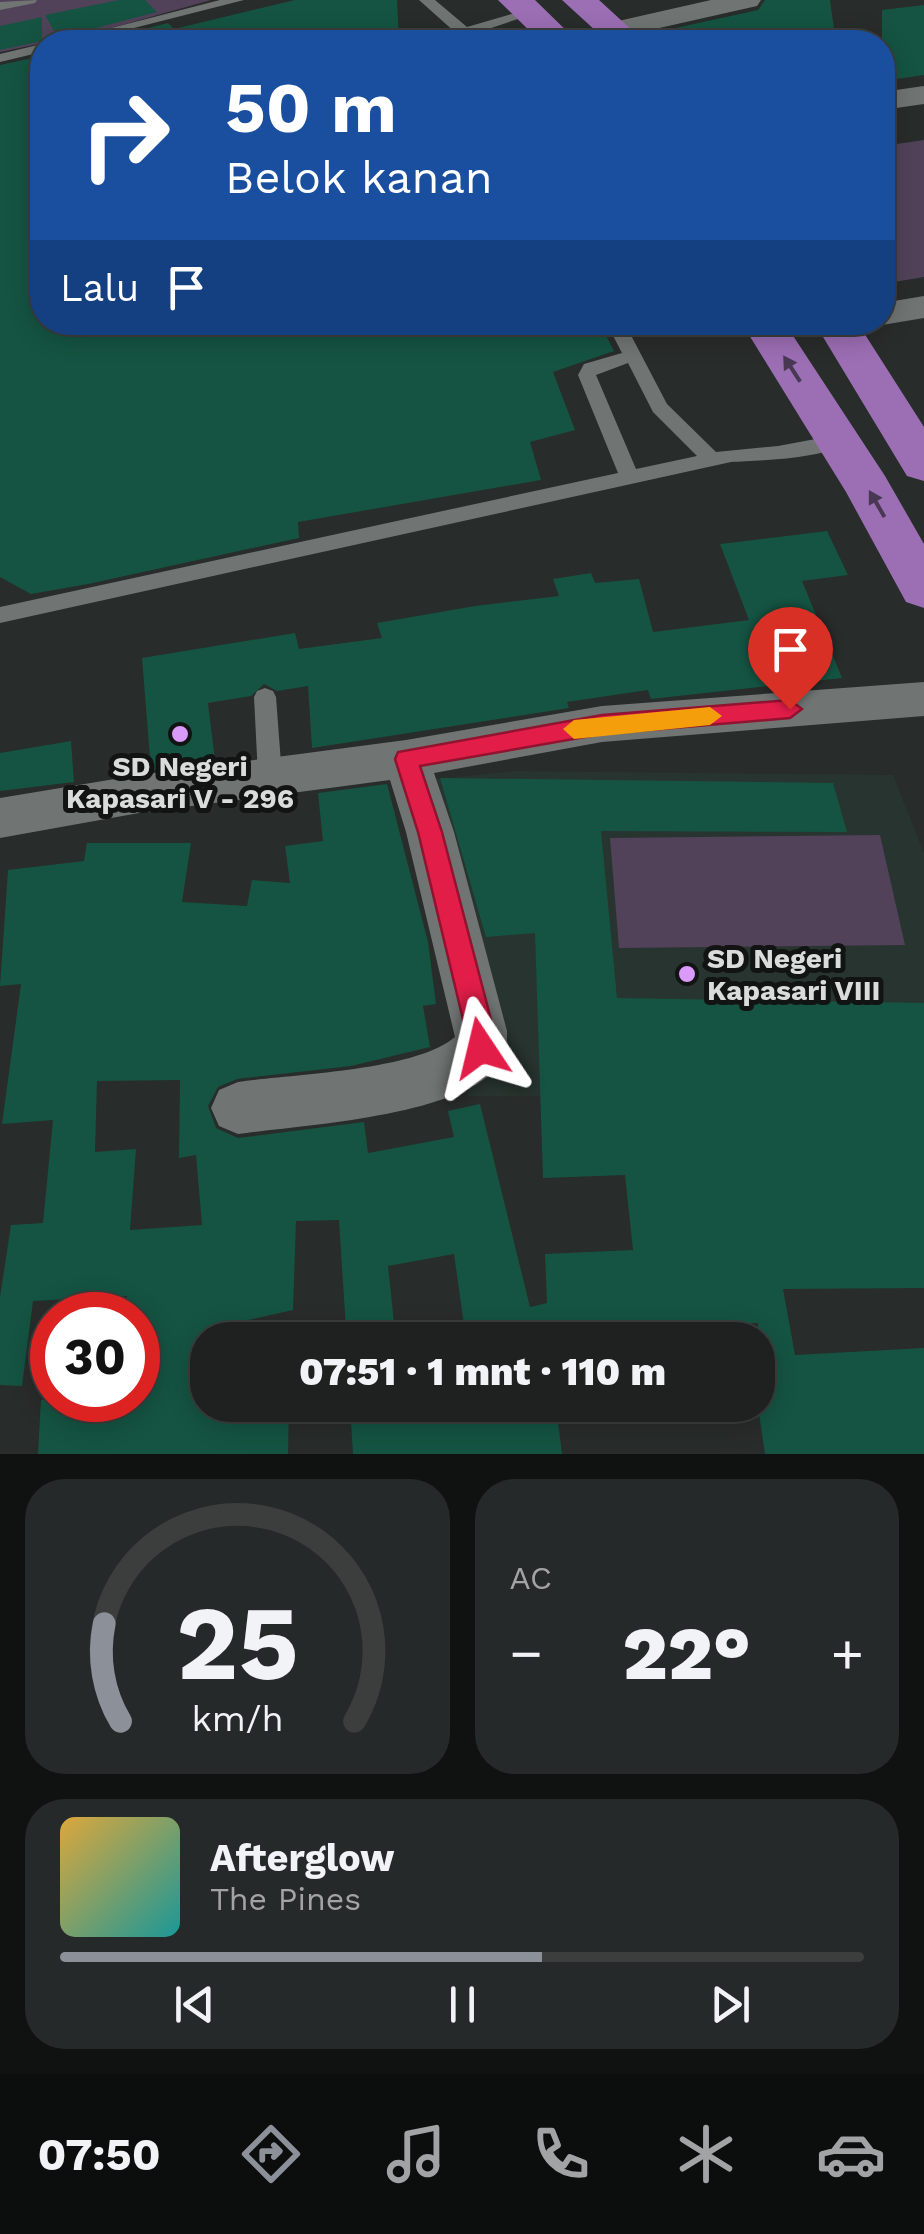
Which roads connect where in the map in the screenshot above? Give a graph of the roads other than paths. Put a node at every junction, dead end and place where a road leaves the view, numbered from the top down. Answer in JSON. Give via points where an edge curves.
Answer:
{"nodes":[{"id":1,"x":30,"y":0,"type":"edge"},
{"id":2,"x":238,"y":0,"type":"edge"},
{"id":3,"x":426,"y":0,"type":"edge"},
{"id":4,"x":579,"y":0,"type":"edge"},
{"id":5,"x":747,"y":0,"type":"edge"},
{"id":6,"x":0,"y":6,"type":"edge"},
{"id":7,"x":522,"y":6,"type":"edge"},
{"id":8,"x":114,"y":30,"type":"edge"},
{"id":9,"x":462,"y":30,"type":"edge"},
{"id":10,"x":482,"y":30,"type":"edge"},
{"id":11,"x":548,"y":30,"type":"edge"},
{"id":12,"x":615,"y":30,"type":"edge"},
{"id":13,"x":643,"y":30,"type":"edge"},
{"id":14,"x":30,"y":51,"type":"edge"},
{"id":15,"x":0,"y":58,"type":"edge"},
{"id":16,"x":924,"y":95,"type":"edge"},
{"id":17,"x":895,"y":99,"type":"edge"},
{"id":18,"x":924,"y":308,"type":"edge"},
{"id":19,"x":895,"y":312,"type":"edge"},
{"id":20,"x":622,"y":335,"type":"edge"},
{"id":21,"x":770,"y":335,"type":"edge"},
{"id":22,"x":844,"y":335,"type":"edge"},
{"id":23,"x":632,"y":356,"type":"junction"},
{"id":24,"x":889,"y":404,"type":"junction"},
{"id":25,"x":830,"y":428,"type":"junction"},
{"id":26,"x":722,"y":457,"type":"junction"},
{"id":27,"x":924,"y":465,"type":"edge"},
{"id":28,"x":630,"y":478,"type":"junction"},
{"id":29,"x":924,"y":589,"type":"edge"},
{"id":30,"x":0,"y":615,"type":"edge"},
{"id":31,"x":265,"y":696,"type":"dead end"},
{"id":32,"x":924,"y":699,"type":"edge"},
{"id":33,"x":406,"y":759,"type":"junction"},
{"id":34,"x":270,"y":776,"type":"junction"},
{"id":35,"x":0,"y":818,"type":"edge"},
{"id":36,"x":238,"y":1108,"type":"dead end"}],
"edges":[{"from":1,"to":6,"type":"lane"},
{"from":2,"to":8,"type":"lane"},
{"from":3,"to":9,"type":"lane"},
{"from":4,"to":12,"type":"highway"},
{"from":5,"to":13,"type":"street"},
{"from":7,"to":10,"type":"lane"},
{"from":7,"to":11,"type":"highway"},
{"from":14,"to":15,"type":"lane"},
{"from":16,"to":17,"type":"street"},
{"from":18,"to":19,"type":"street"},
{"from":20,"to":23,"type":"lane"},
{"from":25,"to":21,"type":"highway","one_way":true},
{"from":22,"to":24,"type":"highway"},
{"from":23,"to":26,"type":"lane","via":[[660,408]]},
{"from":23,"to":28,"type":"lane","via":[[601,362],[587,375]]},
{"from":24,"to":25,"type":"highway"},
{"from":24,"to":27,"type":"highway"},
{"from":25,"to":26,"type":"lane","via":[[778,453]]},
{"from":29,"to":25,"type":"highway","one_way":true},
{"from":26,"to":28,"type":"lane"},
{"from":28,"to":30,"type":"lane"},
{"from":31,"to":34,"type":"lane"},
{"from":32,"to":33,"type":"street","via":[[602,724]]},
{"from":33,"to":34,"type":"street"},
{"from":33,"to":36,"type":"street","via":[[435,850],[481,1048],[455,1070],[408,1084]]},
{"from":34,"to":35,"type":"street"}]}
